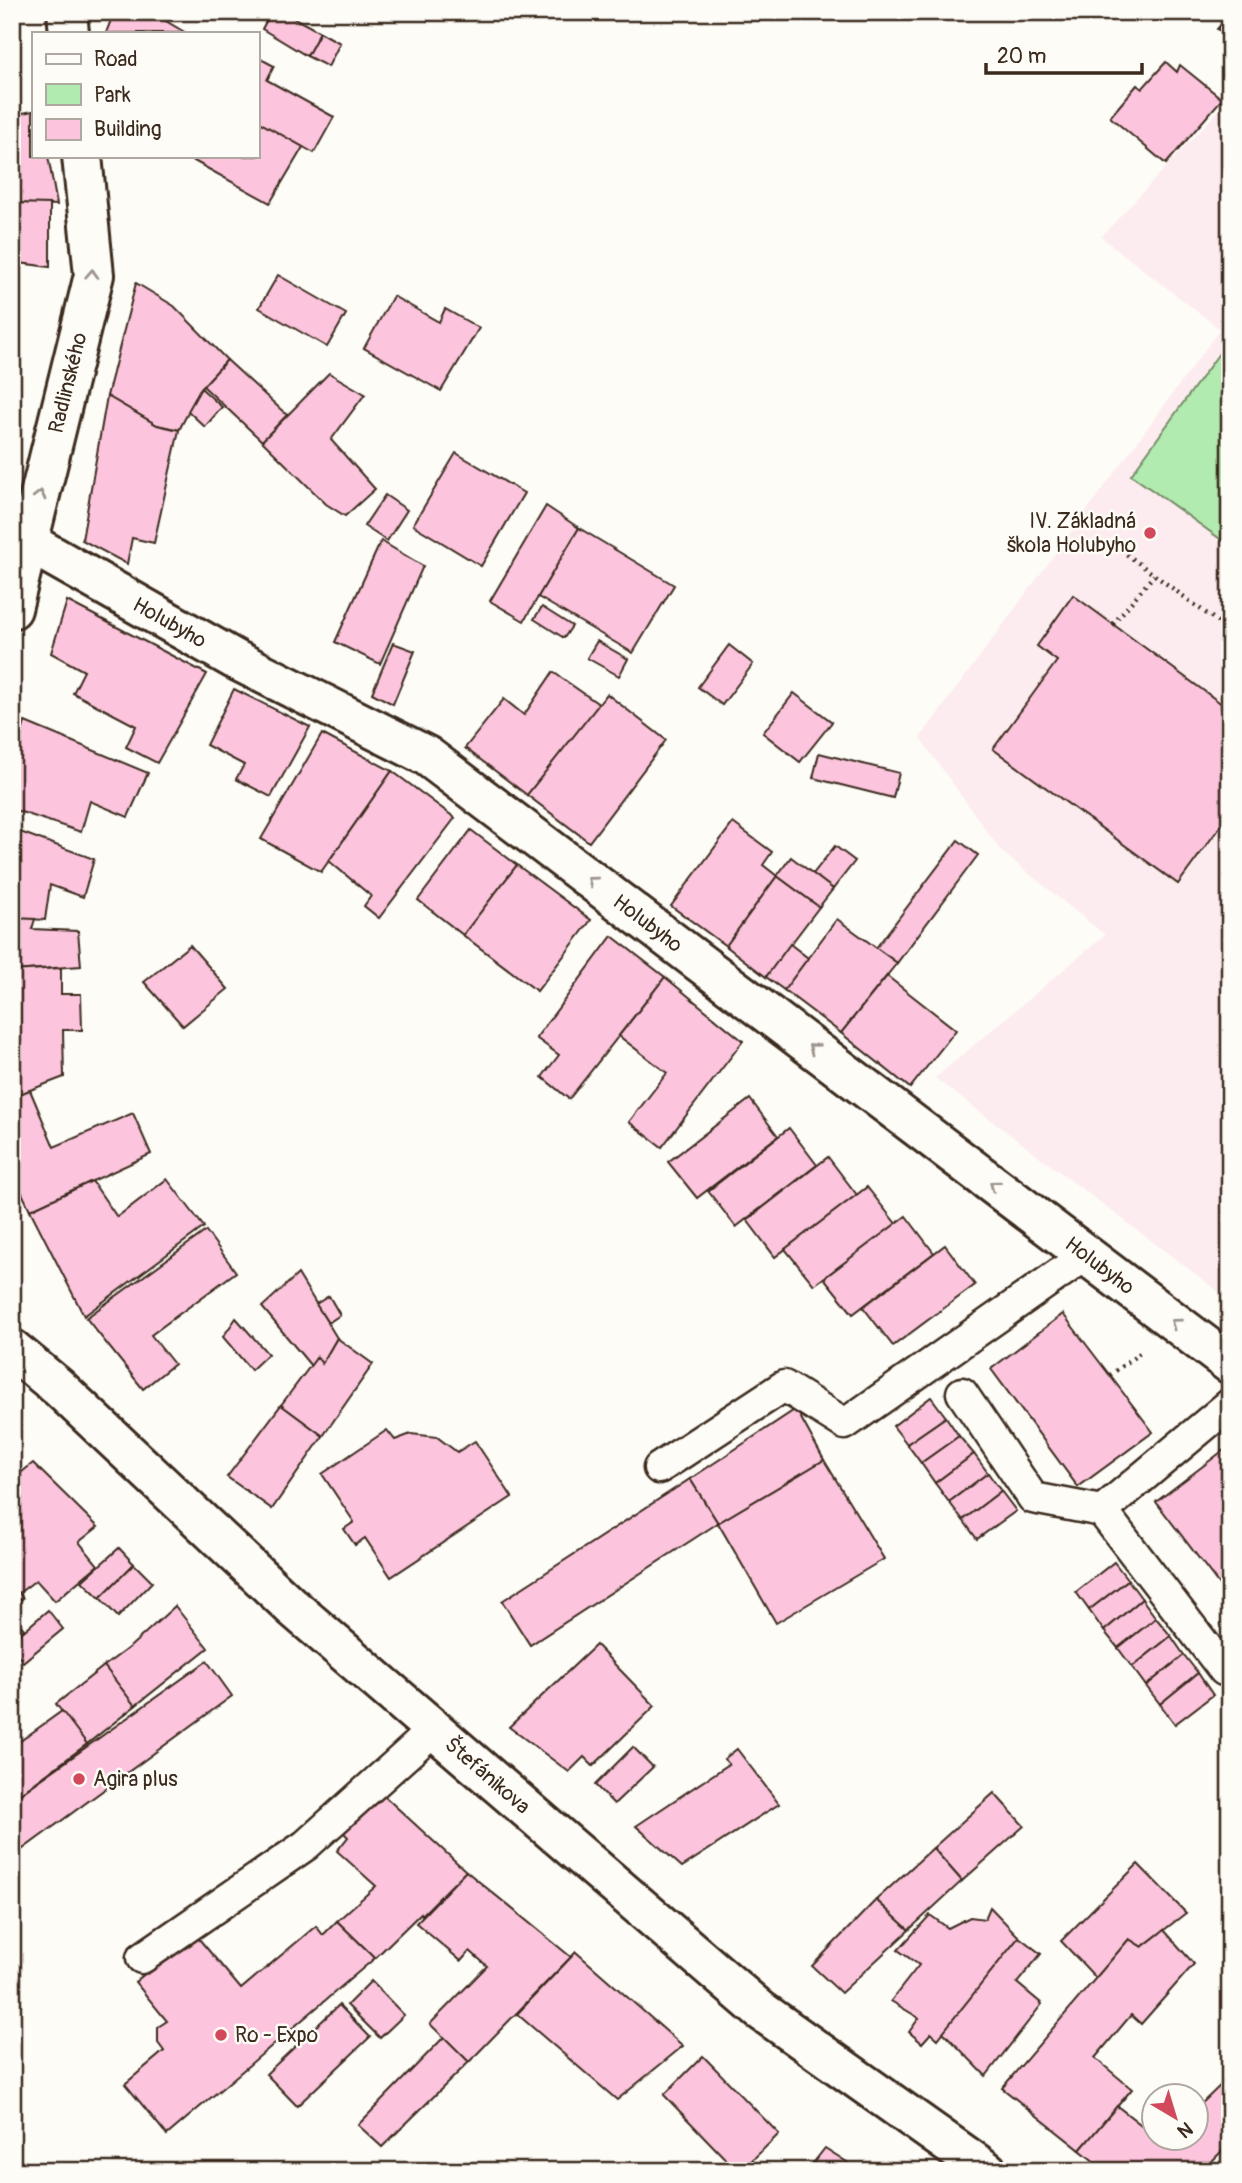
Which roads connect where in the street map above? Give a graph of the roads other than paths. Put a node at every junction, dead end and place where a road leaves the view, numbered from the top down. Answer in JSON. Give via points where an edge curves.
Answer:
{"nodes":[{"id":1,"x":67,"y":12,"type":"edge"},
{"id":2,"x":69,"y":32,"type":"edge"},
{"id":3,"x":82,"y":158,"type":"edge"},
{"id":4,"x":28,"y":542,"type":"junction"},
{"id":5,"x":12,"y":609,"type":"edge"},
{"id":6,"x":1086,"y":1255,"type":"junction"},
{"id":7,"x":12,"y":1349,"type":"edge"},
{"id":8,"x":1230,"y":1364,"type":"edge"},
{"id":9,"x":962,"y":1393,"type":"dead end"},
{"id":10,"x":1230,"y":1405,"type":"edge"},
{"id":11,"x":659,"y":1468,"type":"dead end"},
{"id":12,"x":1102,"y":1511,"type":"junction"},
{"id":13,"x":1224,"y":1670,"type":"dead end"},
{"id":14,"x":435,"y":1729,"type":"junction"},
{"id":15,"x":142,"y":1958,"type":"dead end"},
{"id":16,"x":987,"y":2171,"type":"edge"}],
"edges":[{"from":1,"to":2,"type":"street"},
{"from":4,"to":3,"type":"street","name":"Radlinského","one_way":true,"via":[[94,275]]},
{"from":4,"to":5,"type":"street","name":"Radlinského"},
{"from":6,"to":4,"type":"street","name":"Holubyho","one_way":true,"via":[[427,756],[236,660]]},
{"from":8,"to":6,"type":"street","name":"Holubyho","one_way":true},
{"from":6,"to":11,"type":"lane","via":[[845,1424],[784,1386]]},
{"from":7,"to":14,"type":"street","name":"Štefánikova","via":[[291,1606]]},
{"from":9,"to":12,"type":"lane","via":[[1033,1498]]},
{"from":10,"to":12,"type":"lane"},
{"from":12,"to":13,"type":"lane"},
{"from":14,"to":15,"type":"lane","via":[[306,1845]]},
{"from":14,"to":16,"type":"street","name":"Štefánikova","via":[[760,2010]]}]}
